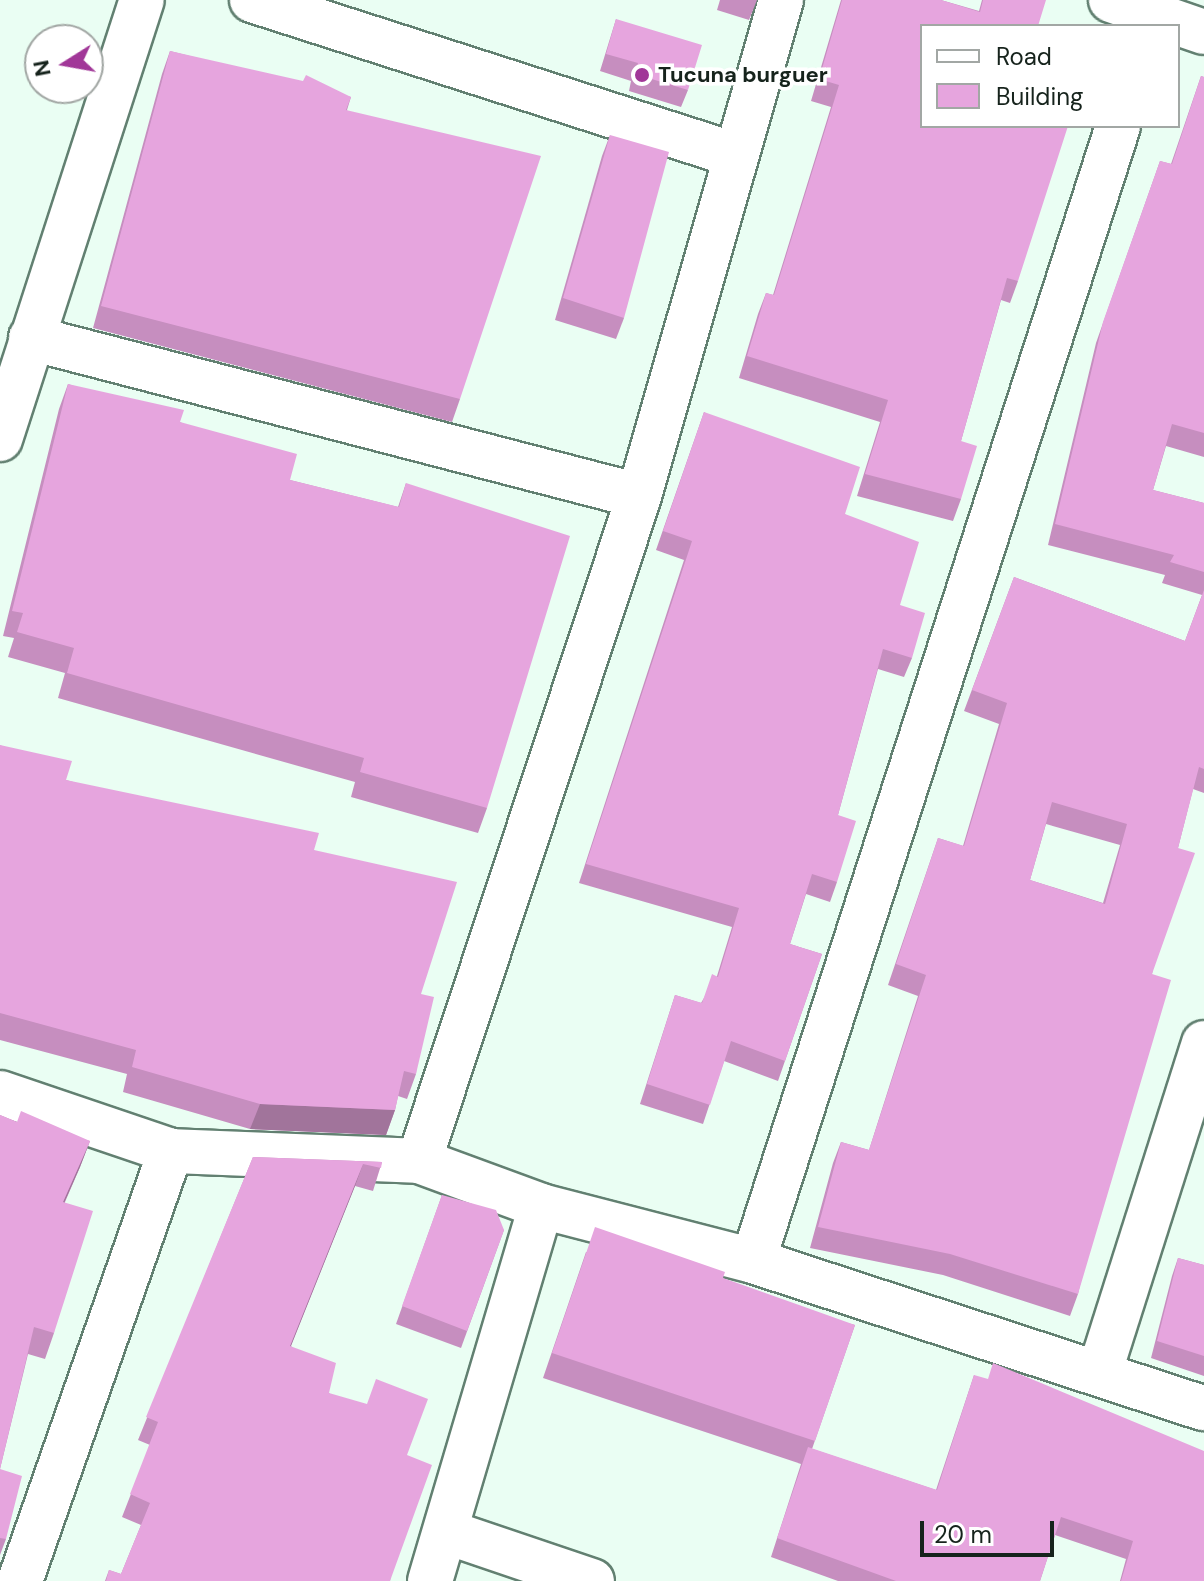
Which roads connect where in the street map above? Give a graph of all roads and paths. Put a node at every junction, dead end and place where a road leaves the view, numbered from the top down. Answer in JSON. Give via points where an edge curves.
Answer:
{"nodes":[{"id":1,"x":142,"y":0,"type":"edge"},
{"id":2,"x":252,"y":0,"type":"edge"},
{"id":3,"x":781,"y":0,"type":"edge"},
{"id":4,"x":1111,"y":0,"type":"edge"},
{"id":5,"x":1152,"y":20,"type":"edge"},
{"id":6,"x":1180,"y":26,"type":"edge"},
{"id":7,"x":1204,"y":32,"type":"edge"},
{"id":8,"x":1117,"y":128,"type":"edge"},
{"id":9,"x":732,"y":154,"type":"junction"},
{"id":10,"x":31,"y":338,"type":"junction"},
{"id":11,"x":0,"y":439,"type":"edge"},
{"id":12,"x":639,"y":496,"type":"junction"},
{"id":13,"x":1204,"y":1043,"type":"edge"},
{"id":14,"x":0,"y":1093,"type":"edge"},
{"id":15,"x":171,"y":1151,"type":"junction"},
{"id":16,"x":419,"y":1161,"type":"junction"},
{"id":17,"x":541,"y":1206,"type":"junction"},
{"id":18,"x":753,"y":1261,"type":"junction"},
{"id":19,"x":1100,"y":1371,"type":"junction"},
{"id":20,"x":1204,"y":1408,"type":"edge"},
{"id":21,"x":447,"y":1532,"type":"junction"},
{"id":22,"x":20,"y":1581,"type":"edge"},
{"id":23,"x":430,"y":1581,"type":"edge"},
{"id":24,"x":592,"y":1581,"type":"edge"}],
"edges":[{"from":1,"to":10,"type":"street"},
{"from":2,"to":9,"type":"street"},
{"from":3,"to":9,"type":"street"},
{"from":4,"to":5,"type":"street"},
{"from":6,"to":7,"type":"street"},
{"from":8,"to":18,"type":"street"},
{"from":9,"to":12,"type":"street"},
{"from":10,"to":11,"type":"street"},
{"from":10,"to":12,"type":"street"},
{"from":12,"to":16,"type":"street"},
{"from":13,"to":19,"type":"street"},
{"from":14,"to":15,"type":"street"},
{"from":15,"to":16,"type":"street"},
{"from":15,"to":22,"type":"street"},
{"from":16,"to":17,"type":"street"},
{"from":17,"to":18,"type":"street"},
{"from":17,"to":21,"type":"street"},
{"from":18,"to":19,"type":"street"},
{"from":19,"to":20,"type":"street"},
{"from":21,"to":23,"type":"street"},
{"from":21,"to":24,"type":"street"}]}
